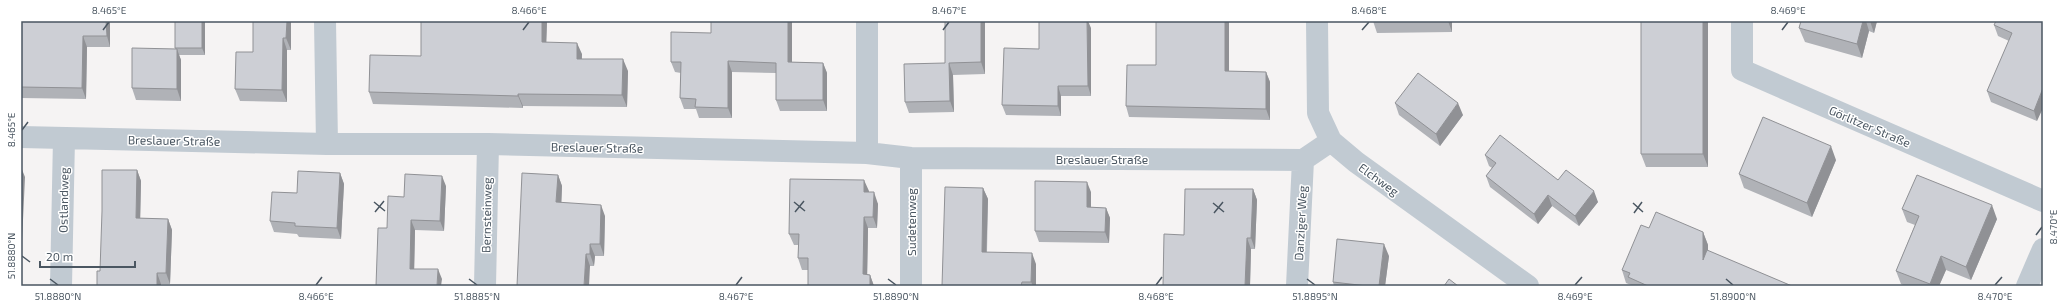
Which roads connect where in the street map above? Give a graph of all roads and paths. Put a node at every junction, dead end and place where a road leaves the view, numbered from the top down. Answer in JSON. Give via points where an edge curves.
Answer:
{"nodes":[{"id":1,"x":325,"y":21,"type":"edge"},
{"id":2,"x":867,"y":21,"type":"edge"},
{"id":3,"x":1317,"y":21,"type":"edge"},
{"id":4,"x":1742,"y":21,"type":"edge"},
{"id":5,"x":21,"y":137,"type":"edge"},
{"id":6,"x":64,"y":138,"type":"junction"},
{"id":7,"x":1331,"y":141,"type":"junction"},
{"id":8,"x":327,"y":144,"type":"junction"},
{"id":9,"x":488,"y":144,"type":"junction"},
{"id":10,"x":867,"y":153,"type":"junction"},
{"id":11,"x":911,"y":158,"type":"junction"},
{"id":12,"x":1303,"y":160,"type":"junction"},
{"id":13,"x":2043,"y":201,"type":"edge"},
{"id":14,"x":2043,"y":249,"type":"edge"},
{"id":15,"x":61,"y":286,"type":"edge"},
{"id":16,"x":485,"y":286,"type":"edge"},
{"id":17,"x":911,"y":286,"type":"edge"},
{"id":18,"x":1297,"y":286,"type":"edge"},
{"id":19,"x":1528,"y":286,"type":"edge"},
{"id":20,"x":2027,"y":286,"type":"edge"}],
"edges":[{"from":1,"to":8,"type":"street"},
{"from":2,"to":10,"type":"street"},
{"from":3,"to":7,"type":"street","name":"Elchweg","via":[[1318,113]]},
{"from":4,"to":13,"type":"street","name":"Görlitzer Straße","via":[[1742,70]]},
{"from":5,"to":6,"type":"street","name":"Breslauer Straße"},
{"from":6,"to":8,"type":"street","name":"Breslauer Straße"},
{"from":6,"to":15,"type":"street","name":"Ostlandweg"},
{"from":7,"to":12,"type":"street"},
{"from":7,"to":19,"type":"street","name":"Elchweg","via":[[1356,162]]},
{"from":8,"to":9,"type":"street","name":"Breslauer Straße"},
{"from":9,"to":10,"type":"street","name":"Breslauer Straße"},
{"from":9,"to":16,"type":"street","name":"Bernsteinweg"},
{"from":10,"to":11,"type":"street","name":"Breslauer Straße"},
{"from":11,"to":12,"type":"street","name":"Breslauer Straße"},
{"from":11,"to":17,"type":"street","name":"Sudetenweg"},
{"from":12,"to":18,"type":"street","name":"Danziger Weg"},
{"from":14,"to":20,"type":"street"}]}
